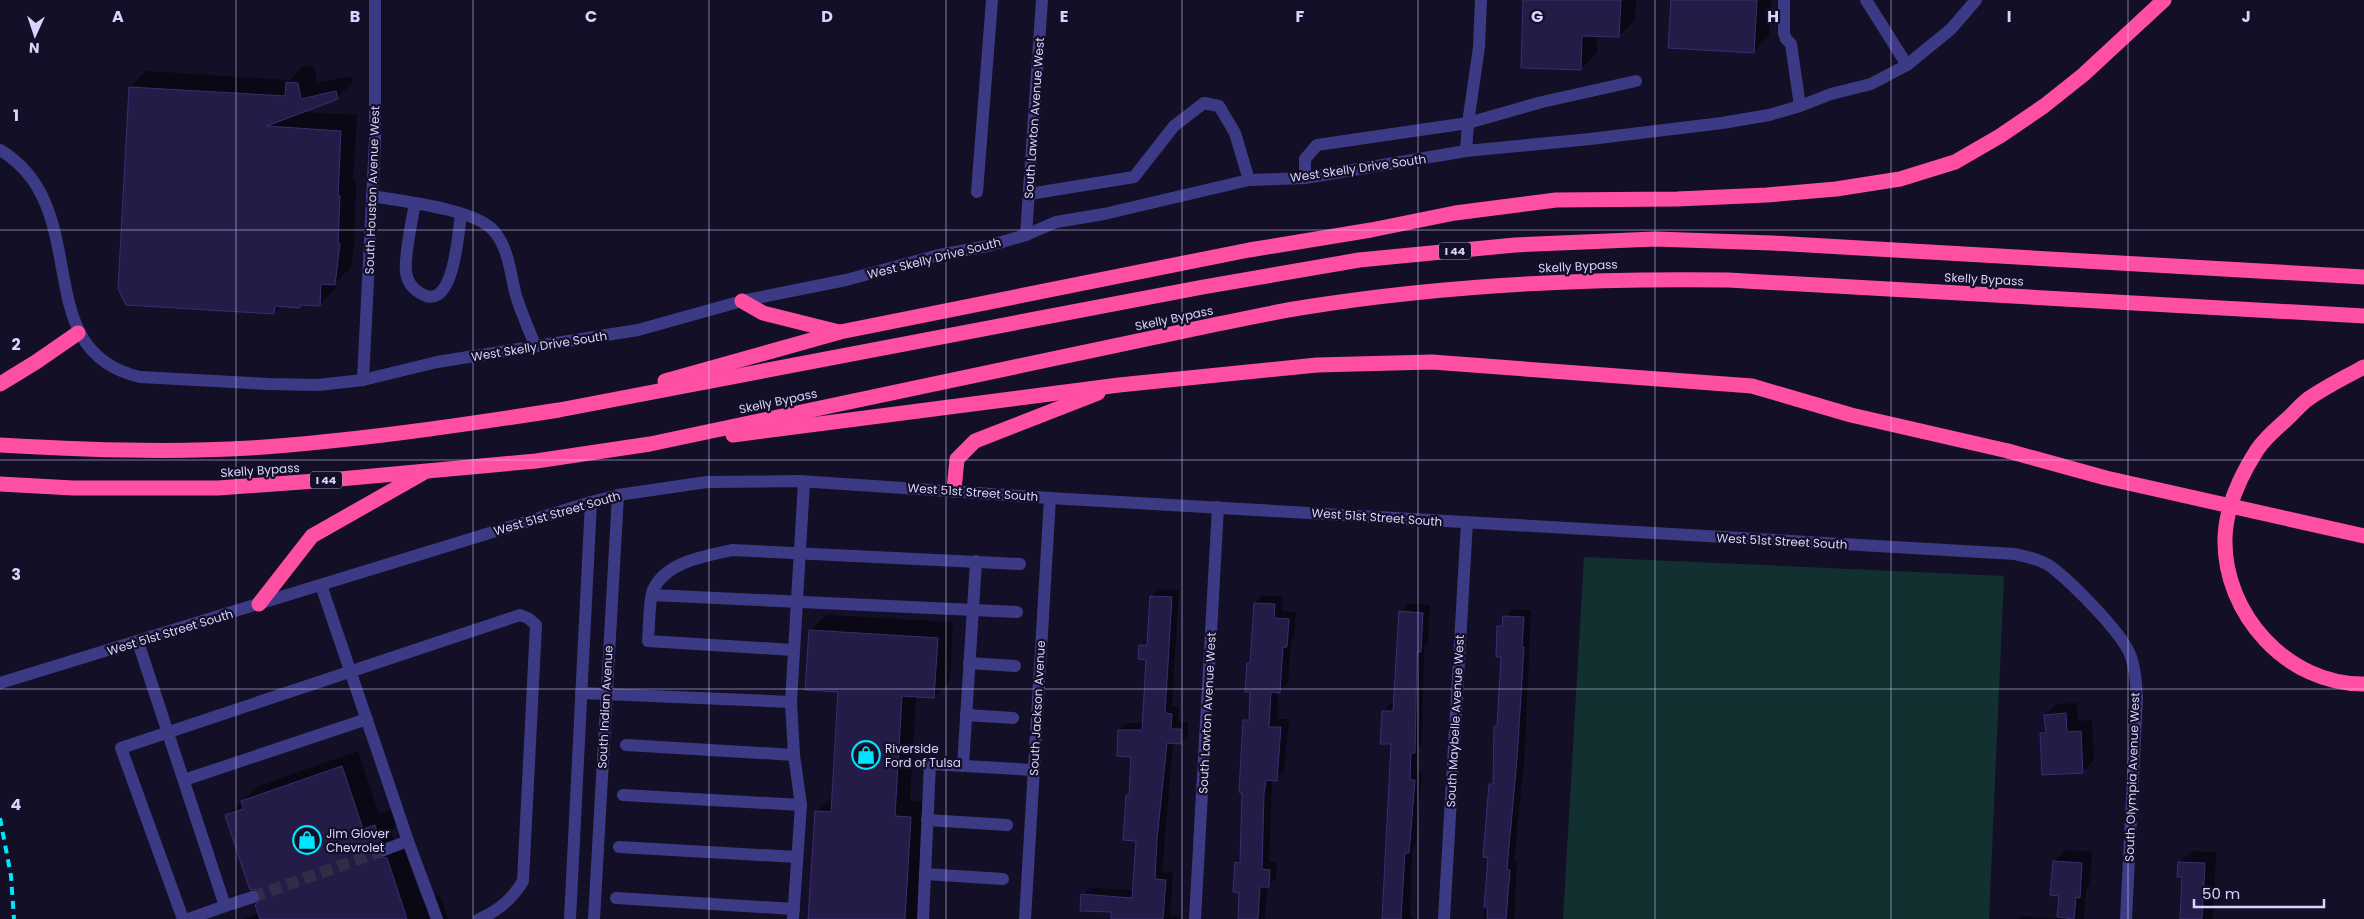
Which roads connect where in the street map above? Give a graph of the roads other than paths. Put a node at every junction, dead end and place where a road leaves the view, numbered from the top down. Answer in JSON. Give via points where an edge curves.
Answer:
{"nodes":[{"id":1,"x":375,"y":0,"type":"edge"},
{"id":2,"x":992,"y":0,"type":"edge"},
{"id":3,"x":1042,"y":0,"type":"edge"},
{"id":4,"x":1481,"y":0,"type":"edge"},
{"id":5,"x":1784,"y":0,"type":"edge"},
{"id":6,"x":1866,"y":0,"type":"edge"},
{"id":7,"x":1976,"y":0,"type":"edge"},
{"id":8,"x":2164,"y":0,"type":"edge"},
{"id":9,"x":1907,"y":65,"type":"junction"},
{"id":10,"x":1636,"y":81,"type":"dead end"},
{"id":11,"x":1800,"y":106,"type":"junction"},
{"id":12,"x":1468,"y":123,"type":"junction"},
{"id":13,"x":0,"y":150,"type":"edge"},
{"id":14,"x":1466,"y":152,"type":"junction"},
{"id":15,"x":1305,"y":178,"type":"junction"},
{"id":16,"x":1249,"y":180,"type":"junction"},
{"id":17,"x":977,"y":192,"type":"dead end"},
{"id":18,"x":1029,"y":194,"type":"junction"},
{"id":19,"x":372,"y":196,"type":"junction"},
{"id":20,"x":414,"y":203,"type":"junction"},
{"id":21,"x":461,"y":215,"type":"junction"},
{"id":22,"x":1026,"y":235,"type":"junction"},
{"id":23,"x":2364,"y":277,"type":"edge"},
{"id":24,"x":742,"y":301,"type":"junction"},
{"id":25,"x":2364,"y":316,"type":"edge"},
{"id":26,"x":840,"y":332,"type":"junction"},
{"id":27,"x":78,"y":333,"type":"junction"},
{"id":28,"x":535,"y":345,"type":"junction"},
{"id":29,"x":2364,"y":367,"type":"edge"},
{"id":30,"x":363,"y":380,"type":"junction"},
{"id":31,"x":0,"y":384,"type":"edge"},
{"id":32,"x":1119,"y":385,"type":"junction"},
{"id":33,"x":559,"y":410,"type":"junction"},
{"id":34,"x":650,"y":444,"type":"junction"},
{"id":35,"x":0,"y":445,"type":"edge"},
{"id":36,"x":429,"y":469,"type":"junction"},
{"id":37,"x":804,"y":482,"type":"junction"},
{"id":38,"x":0,"y":484,"type":"edge"},
{"id":39,"x":954,"y":490,"type":"junction"},
{"id":40,"x":618,"y":495,"type":"junction"},
{"id":41,"x":1050,"y":498,"type":"junction"},
{"id":42,"x":591,"y":502,"type":"junction"},
{"id":43,"x":1218,"y":507,"type":"junction"},
{"id":44,"x":1467,"y":522,"type":"junction"},
{"id":45,"x":2364,"y":536,"type":"edge"},
{"id":46,"x":800,"y":552,"type":"junction"},
{"id":47,"x":1974,"y":553,"type":"joint"},
{"id":48,"x":976,"y":561,"type":"junction"},
{"id":49,"x":1020,"y":564,"type":"dead end"},
{"id":50,"x":321,"y":585,"type":"junction"},
{"id":51,"x":652,"y":595,"type":"junction"},
{"id":52,"x":796,"y":601,"type":"junction"},
{"id":53,"x":259,"y":604,"type":"junction"},
{"id":54,"x":973,"y":610,"type":"junction"},
{"id":55,"x":1017,"y":612,"type":"dead end"},
{"id":56,"x":138,"y":642,"type":"junction"},
{"id":57,"x":794,"y":650,"type":"junction"},
{"id":58,"x":969,"y":663,"type":"junction"},
{"id":59,"x":1015,"y":666,"type":"dead end"},
{"id":60,"x":350,"y":672,"type":"junction"},
{"id":61,"x":0,"y":683,"type":"edge"},
{"id":62,"x":2364,"y":684,"type":"edge"},
{"id":63,"x":581,"y":693,"type":"junction"},
{"id":64,"x":605,"y":694,"type":"junction"},
{"id":65,"x":791,"y":702,"type":"junction"},
{"id":66,"x":966,"y":715,"type":"junction"},
{"id":67,"x":1013,"y":718,"type":"dead end"},
{"id":68,"x":367,"y":719,"type":"junction"},
{"id":69,"x":168,"y":733,"type":"junction"},
{"id":70,"x":626,"y":745,"type":"dead end"},
{"id":71,"x":794,"y":755,"type":"junction"},
{"id":72,"x":963,"y":766,"type":"junction"},
{"id":73,"x":1034,"y":770,"type":"junction"},
{"id":74,"x":184,"y":780,"type":"junction"},
{"id":75,"x":623,"y":795,"type":"dead end"},
{"id":76,"x":800,"y":805,"type":"junction"},
{"id":77,"x":928,"y":820,"type":"junction"},
{"id":78,"x":1007,"y":825,"type":"dead end"},
{"id":79,"x":408,"y":841,"type":"junction"},
{"id":80,"x":619,"y":847,"type":"dead end"},
{"id":81,"x":384,"y":850,"type":"tunnel mouth"},
{"id":82,"x":797,"y":857,"type":"junction"},
{"id":83,"x":925,"y":874,"type":"junction"},
{"id":84,"x":1004,"y":879,"type":"dead end"},
{"id":85,"x":252,"y":898,"type":"tunnel mouth"},
{"id":86,"x":616,"y":898,"type":"dead end"},
{"id":87,"x":225,"y":906,"type":"junction"},
{"id":88,"x":793,"y":914,"type":"edge"},
{"id":89,"x":183,"y":919,"type":"edge"},
{"id":90,"x":189,"y":919,"type":"edge"},
{"id":91,"x":438,"y":919,"type":"edge"},
{"id":92,"x":479,"y":919,"type":"edge"},
{"id":93,"x":570,"y":919,"type":"edge"},
{"id":94,"x":594,"y":919,"type":"edge"},
{"id":95,"x":923,"y":919,"type":"edge"},
{"id":96,"x":1025,"y":919,"type":"edge"},
{"id":97,"x":1195,"y":919,"type":"edge"},
{"id":98,"x":1444,"y":919,"type":"edge"},
{"id":99,"x":2126,"y":919,"type":"edge"}],
"edges":[{"from":1,"to":19,"type":"street","name":"South Houston Avenue West"},
{"from":2,"to":17,"type":"street"},
{"from":3,"to":18,"type":"street","name":"South Lawton Avenue West"},
{"from":4,"to":12,"type":"street","via":[[1479,47]]},
{"from":5,"to":11,"type":"street","via":[[1784,33],[1791,44]]},
{"from":6,"to":9,"type":"street"},
{"from":7,"to":9,"type":"street","name":"West Skelly Drive South","via":[[1951,29]]},
{"from":8,"to":26,"type":"highway","via":[[2083,74],[2000,136],[1955,162],[1900,179],[1777,194],[1556,200],[1455,213],[1249,250]]},
{"from":9,"to":11,"type":"street","name":"West Skelly Drive South","via":[[1871,84]]},
{"from":10,"to":12,"type":"street"},
{"from":11,"to":14,"type":"street","name":"West Skelly Drive South","via":[[1722,123]]},
{"from":12,"to":14,"type":"street"},
{"from":12,"to":15,"type":"street","via":[[1317,145],[1305,159]]},
{"from":13,"to":27,"type":"street","name":"West Skelly Drive South","via":[[29,174],[44,200],[58,243],[72,318]]},
{"from":14,"to":15,"type":"street","name":"West Skelly Drive South"},
{"from":15,"to":16,"type":"street","name":"West Skelly Drive South"},
{"from":16,"to":18,"type":"street","via":[[1235,133],[1219,106],[1204,103],[1174,126],[1134,177]]},
{"from":16,"to":22,"type":"street","name":"West Skelly Drive South","via":[[1056,222]]},
{"from":18,"to":22,"type":"street","name":"South Lawton Avenue West"},
{"from":19,"to":20,"type":"street"},
{"from":19,"to":30,"type":"street","name":"South Houston Avenue West"},
{"from":20,"to":21,"type":"street"},
{"from":20,"to":21,"type":"street","via":[[406,272],[412,288],[423,295],[435,296],[446,288],[452,272]]},
{"from":21,"to":28,"type":"street","via":[[479,220],[493,230],[499,240],[508,258],[517,298]]},
{"from":22,"to":24,"type":"street","name":"West Skelly Drive South","via":[[846,280]]},
{"from":23,"to":33,"type":"highway","name":"Skelly Bypass","number":"I 44","via":[[1772,243],[1655,240],[1515,245],[1359,260]]},
{"from":24,"to":26,"type":"highway","via":[[763,314]]},
{"from":24,"to":28,"type":"street","name":"West Skelly Drive South","via":[[638,330]]},
{"from":25,"to":34,"type":"highway","name":"Skelly Bypass","number":"I 44","via":[[1728,280],[1548,282],[1397,295],[1305,307]]},
{"from":26,"to":33,"type":"highway"},
{"from":27,"to":30,"type":"street","name":"West Skelly Drive South","via":[[88,349],[105,364],[123,373],[140,376],[318,385]]},
{"from":27,"to":31,"type":"highway"},
{"from":28,"to":30,"type":"street","name":"West Skelly Drive South","via":[[437,362]]},
{"from":29,"to":62,"type":"highway","via":[[2307,400],[2258,448],[2235,493],[2225,537],[2226,560],[2238,599],[2267,642],[2282,657],[2306,671],[2331,681]]},
{"from":32,"to":34,"type":"highway","via":[[809,427]]},
{"from":32,"to":39,"type":"highway","via":[[975,441],[957,459]]},
{"from":32,"to":45,"type":"highway","bridge":true,"via":[[1317,365],[1432,362],[1752,386],[1851,416]]},
{"from":33,"to":35,"type":"highway","name":"Skelly Bypass","number":"I 44","via":[[352,440],[248,448],[145,450]]},
{"from":34,"to":36,"type":"highway","name":"Skelly Bypass","number":"I 44","via":[[536,461]]},
{"from":36,"to":38,"type":"highway","name":"Skelly Bypass","number":"I 44","via":[[218,488],[74,488]]},
{"from":36,"to":53,"type":"highway","via":[[312,536]]},
{"from":37,"to":39,"type":"street","name":"West 51st Street South"},
{"from":37,"to":40,"type":"street","name":"West 51st Street South","via":[[707,482]]},
{"from":37,"to":46,"type":"street"},
{"from":39,"to":41,"type":"street","name":"West 51st Street South"},
{"from":40,"to":42,"type":"street","name":"West 51st Street South"},
{"from":40,"to":64,"type":"street","name":"South Indian Avenue"},
{"from":41,"to":43,"type":"street","name":"West 51st Street South"},
{"from":41,"to":73,"type":"street","name":"South Jackson Avenue"},
{"from":42,"to":50,"type":"street","name":"West 51st Street South"},
{"from":42,"to":63,"type":"street","name":"South Indian Avenue"},
{"from":43,"to":44,"type":"street","name":"West 51st Street South"},
{"from":43,"to":97,"type":"street","name":"South Lawton Avenue West"},
{"from":44,"to":47,"type":"street","name":"West 51st Street South"},
{"from":44,"to":98,"type":"street","name":"South Maybelle Avenue West"},
{"from":46,"to":48,"type":"street"},
{"from":46,"to":51,"type":"street","via":[[732,550],[694,559],[668,571],[653,588]]},
{"from":46,"to":52,"type":"street"},
{"from":47,"to":99,"type":"street","name":"South Olympia Avenue West","via":[[2015,554],[2037,559],[2053,568],[2100,614],[2128,651],[2137,697]]},
{"from":48,"to":49,"type":"street"},
{"from":48,"to":54,"type":"street"},
{"from":50,"to":53,"type":"street","name":"West 51st Street South"},
{"from":50,"to":60,"type":"street"},
{"from":51,"to":52,"type":"street"},
{"from":51,"to":57,"type":"street","via":[[648,642]]},
{"from":52,"to":54,"type":"street"},
{"from":52,"to":57,"type":"street"},
{"from":53,"to":56,"type":"street","name":"West 51st Street South"},
{"from":54,"to":55,"type":"street"},
{"from":54,"to":58,"type":"street"},
{"from":56,"to":61,"type":"street","name":"West 51st Street South"},
{"from":56,"to":69,"type":"street"},
{"from":57,"to":65,"type":"street"},
{"from":58,"to":59,"type":"street"},
{"from":58,"to":66,"type":"street"},
{"from":60,"to":68,"type":"street"},
{"from":60,"to":69,"type":"street"},
{"from":60,"to":92,"type":"street","via":[[520,615],[536,625],[523,881],[504,904]]},
{"from":63,"to":64,"type":"street"},
{"from":63,"to":93,"type":"street","name":"South Indian Avenue"},
{"from":64,"to":65,"type":"street"},
{"from":64,"to":94,"type":"street","name":"South Indian Avenue"},
{"from":65,"to":71,"type":"street"},
{"from":66,"to":67,"type":"street"},
{"from":66,"to":72,"type":"street"},
{"from":68,"to":74,"type":"street"},
{"from":68,"to":79,"type":"street"},
{"from":69,"to":74,"type":"street"},
{"from":69,"to":89,"type":"street","via":[[121,748]]},
{"from":70,"to":71,"type":"street"},
{"from":71,"to":76,"type":"street"},
{"from":72,"to":73,"type":"street"},
{"from":72,"to":77,"type":"street","via":[[930,764]]},
{"from":73,"to":96,"type":"street","name":"South Jackson Avenue"},
{"from":74,"to":87,"type":"street"},
{"from":75,"to":76,"type":"street"},
{"from":76,"to":82,"type":"street"},
{"from":77,"to":78,"type":"street"},
{"from":77,"to":83,"type":"street"},
{"from":79,"to":81,"type":"street"},
{"from":79,"to":91,"type":"street"},
{"from":80,"to":82,"type":"street"},
{"from":82,"to":88,"type":"street"},
{"from":83,"to":84,"type":"street"},
{"from":83,"to":95,"type":"street"},
{"from":85,"to":87,"type":"street"},
{"from":86,"to":88,"type":"street"},
{"from":87,"to":90,"type":"street"}]}
